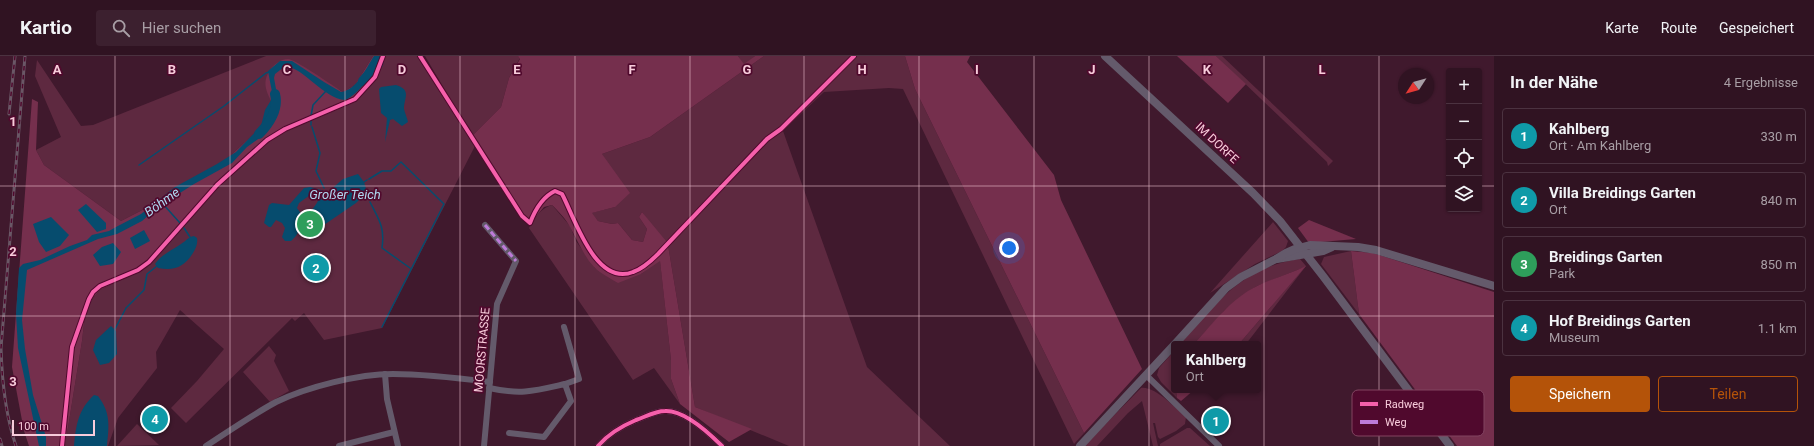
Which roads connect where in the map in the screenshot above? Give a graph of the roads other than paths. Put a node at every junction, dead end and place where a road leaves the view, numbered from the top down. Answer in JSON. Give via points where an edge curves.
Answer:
{"nodes":[{"id":1,"x":1105,"y":56,"type":"edge"},
{"id":2,"x":484,"y":225,"type":"dead end"},
{"id":3,"x":1293,"y":236,"type":"junction"},
{"id":4,"x":1332,"y":247,"type":"junction"},
{"id":5,"x":1304,"y":250,"type":"junction"},
{"id":6,"x":1323,"y":251,"type":"junction"},
{"id":7,"x":1286,"y":253,"type":"junction"},
{"id":8,"x":1276,"y":259,"type":"junction"},
{"id":9,"x":1316,"y":266,"type":"junction"},
{"id":10,"x":1494,"y":286,"type":"edge"},
{"id":11,"x":564,"y":327,"type":"dead end"},
{"id":12,"x":1177,"y":341,"type":"edge"},
{"id":13,"x":1171,"y":348,"type":"edge"},
{"id":14,"x":385,"y":374,"type":"junction"},
{"id":15,"x":1147,"y":376,"type":"junction"},
{"id":16,"x":565,"y":384,"type":"junction"},
{"id":17,"x":489,"y":385,"type":"junction"},
{"id":18,"x":1408,"y":390,"type":"edge"},
{"id":19,"x":394,"y":432,"type":"junction"},
{"id":20,"x":509,"y":433,"type":"dead end"},
{"id":21,"x":1443,"y":436,"type":"edge"},
{"id":22,"x":206,"y":446,"type":"edge"},
{"id":23,"x":339,"y":446,"type":"edge"},
{"id":24,"x":398,"y":446,"type":"edge"},
{"id":25,"x":484,"y":446,"type":"edge"},
{"id":26,"x":598,"y":446,"type":"edge"},
{"id":27,"x":722,"y":446,"type":"edge"},
{"id":28,"x":1080,"y":446,"type":"edge"},
{"id":29,"x":1219,"y":446,"type":"edge"},
{"id":30,"x":1450,"y":446,"type":"edge"}],
"edges":[{"from":1,"to":3,"type":"street","name":"IM DORFE","via":[[1253,193]]},
{"from":2,"to":17,"type":"street","name":"MOORSTRASSE","via":[[516,260],[497,304]]},
{"from":3,"to":5,"type":"street","name":"IM DORFE"},
{"from":3,"to":7,"type":"street"},
{"from":4,"to":5,"type":"street","via":[[1322,245]]},
{"from":4,"to":6,"type":"street"},
{"from":4,"to":10,"type":"street","via":[[1376,250]]},
{"from":5,"to":6,"type":"street"},
{"from":5,"to":7,"type":"street"},
{"from":5,"to":8,"type":"street"},
{"from":5,"to":9,"type":"street","name":"IM DORFE"},
{"from":6,"to":9,"type":"street"},
{"from":7,"to":8,"type":"street"},
{"from":8,"to":12,"type":"street","via":[[1226,288]]},
{"from":9,"to":18,"type":"street","name":"IM DORFE"},
{"from":11,"to":16,"type":"street","via":[[579,379]]},
{"from":13,"to":15,"type":"street"},
{"from":14,"to":17,"type":"street","via":[[451,377]]},
{"from":14,"to":19,"type":"street"},
{"from":14,"to":22,"type":"street","via":[[346,380],[294,395],[265,409]]},
{"from":15,"to":28,"type":"street"},
{"from":15,"to":29,"type":"street"},
{"from":16,"to":17,"type":"street","via":[[515,392]]},
{"from":16,"to":20,"type":"street","via":[[571,401],[544,437]]},
{"from":17,"to":25,"type":"street","name":"MOORSTRASSE"},
{"from":19,"to":23,"type":"street"},
{"from":19,"to":24,"type":"street"},
{"from":21,"to":30,"type":"street","name":"IM DORFE"},
{"from":26,"to":27,"type":"street","via":[[619,428],[660,411],[679,413]]}]}
